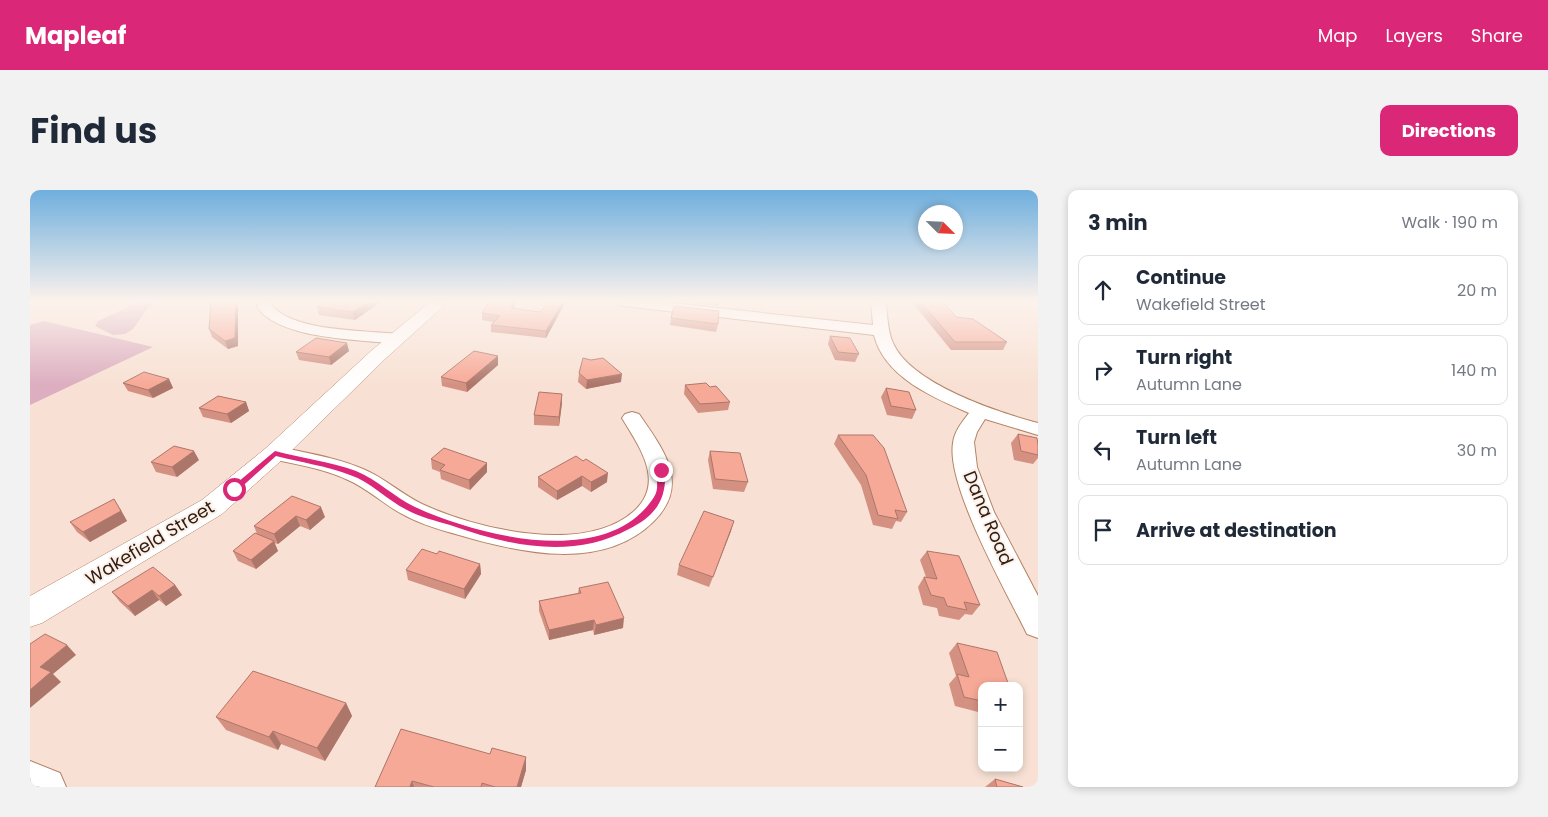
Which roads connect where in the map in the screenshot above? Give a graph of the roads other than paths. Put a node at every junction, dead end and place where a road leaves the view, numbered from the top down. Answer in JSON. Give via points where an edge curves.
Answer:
{"nodes":[{"id":1,"x":324,"y":329,"type":"edge"},
{"id":2,"x":407,"y":329,"type":"edge"},
{"id":3,"x":862,"y":329,"type":"edge"},
{"id":4,"x":881,"y":331,"type":"joint"},
{"id":5,"x":396,"y":338,"type":"junction"},
{"id":6,"x":982,"y":411,"type":"junction"},
{"id":7,"x":632,"y":418,"type":"dead end"},
{"id":8,"x":1038,"y":429,"type":"edge"},
{"id":9,"x":275,"y":453,"type":"junction"},
{"id":10,"x":30,"y":613,"type":"edge"},
{"id":11,"x":1038,"y":625,"type":"edge"},
{"id":12,"x":30,"y":780,"type":"edge"},
{"id":13,"x":46,"y":787,"type":"edge"}],
"edges":[{"from":1,"to":5,"type":"street"},
{"from":2,"to":5,"type":"street","name":"Wakefield Street"},
{"from":3,"to":4,"type":"street"},
{"from":4,"to":6,"type":"street","via":[[890,354],[907,370],[932,388]]},
{"from":5,"to":9,"type":"street","name":"Wakefield Street"},
{"from":6,"to":8,"type":"street"},
{"from":6,"to":11,"type":"street","name":"Dana Road","via":[[964,435],[968,475],[986,521]]},
{"from":7,"to":9,"type":"street","via":[[661,470],[659,497],[649,513],[634,525],[608,537],[569,545],[521,543],[471,530],[411,508],[353,473]]},
{"from":9,"to":10,"type":"street","name":"Wakefield Street","via":[[198,517]]},
{"from":12,"to":13,"type":"street"}]}
